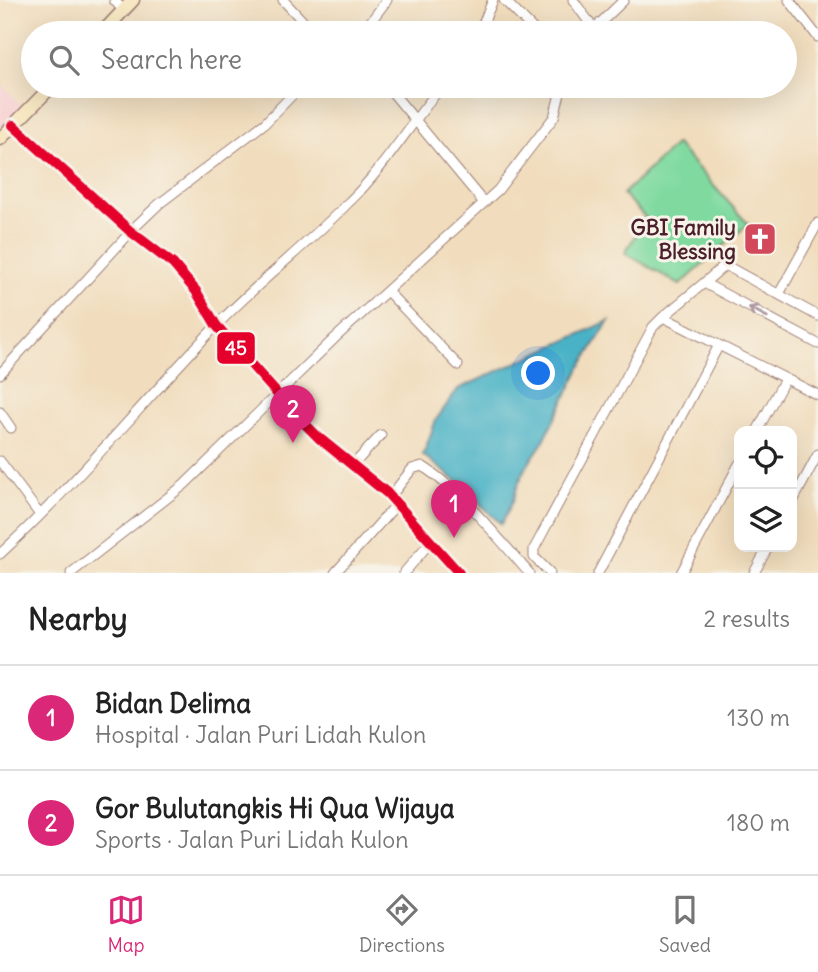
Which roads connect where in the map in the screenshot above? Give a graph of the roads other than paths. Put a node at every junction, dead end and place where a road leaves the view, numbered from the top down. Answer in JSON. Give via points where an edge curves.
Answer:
{"nodes":[{"id":1,"x":114,"y":0,"type":"edge"},
{"id":2,"x":133,"y":0,"type":"edge"},
{"id":3,"x":284,"y":0,"type":"edge"},
{"id":4,"x":387,"y":0,"type":"edge"},
{"id":5,"x":493,"y":0,"type":"edge"},
{"id":6,"x":504,"y":0,"type":"edge"},
{"id":7,"x":573,"y":0,"type":"edge"},
{"id":8,"x":624,"y":0,"type":"edge"},
{"id":9,"x":789,"y":0,"type":"edge"},
{"id":10,"x":124,"y":11,"type":"junction"},
{"id":11,"x":114,"y":21,"type":"edge"},
{"id":12,"x":303,"y":21,"type":"edge"},
{"id":13,"x":371,"y":21,"type":"edge"},
{"id":14,"x":484,"y":21,"type":"edge"},
{"id":15,"x":525,"y":21,"type":"edge"},
{"id":16,"x":587,"y":21,"type":"edge"},
{"id":17,"x":604,"y":21,"type":"edge"},
{"id":18,"x":818,"y":37,"type":"edge"},
{"id":19,"x":40,"y":98,"type":"edge"},
{"id":20,"x":289,"y":98,"type":"edge"},
{"id":21,"x":397,"y":98,"type":"edge"},
{"id":22,"x":432,"y":98,"type":"edge"},
{"id":23,"x":559,"y":98,"type":"edge"},
{"id":24,"x":414,"y":120,"type":"junction"},
{"id":25,"x":13,"y":125,"type":"junction"},
{"id":26,"x":0,"y":139,"type":"edge"},
{"id":27,"x":484,"y":203,"type":"junction"},
{"id":28,"x":818,"y":223,"type":"edge"},
{"id":29,"x":130,"y":232,"type":"junction"},
{"id":30,"x":704,"y":283,"type":"junction"},
{"id":31,"x":387,"y":291,"type":"junction"},
{"id":32,"x":779,"y":294,"type":"junction"},
{"id":33,"x":818,"y":316,"type":"edge"},
{"id":34,"x":663,"y":317,"type":"junction"},
{"id":35,"x":216,"y":326,"type":"junction"},
{"id":36,"x":818,"y":344,"type":"edge"},
{"id":37,"x":719,"y":345,"type":"junction"},
{"id":38,"x":458,"y":365,"type":"dead end"},
{"id":39,"x":0,"y":374,"type":"edge"},
{"id":40,"x":785,"y":379,"type":"junction"},
{"id":41,"x":277,"y":393,"type":"junction"},
{"id":42,"x":818,"y":395,"type":"edge"},
{"id":43,"x":0,"y":412,"type":"edge"},
{"id":44,"x":760,"y":426,"type":"edge"},
{"id":45,"x":12,"y":428,"type":"dead end"},
{"id":46,"x":381,"y":435,"type":"dead end"},
{"id":47,"x":818,"y":454,"type":"edge"},
{"id":48,"x":0,"y":460,"type":"edge"},
{"id":49,"x":353,"y":465,"type":"junction"},
{"id":50,"x":734,"y":473,"type":"edge"},
{"id":51,"x":797,"y":494,"type":"edge"},
{"id":52,"x":393,"y":500,"type":"junction"},
{"id":53,"x":40,"y":515,"type":"junction"},
{"id":54,"x":431,"y":541,"type":"junction"},
{"id":55,"x":765,"y":552,"type":"edge"},
{"id":56,"x":0,"y":554,"type":"edge"},
{"id":57,"x":458,"y":572,"type":"edge"},
{"id":58,"x":71,"y":573,"type":"edge"},
{"id":59,"x":335,"y":573,"type":"edge"},
{"id":60,"x":404,"y":573,"type":"edge"},
{"id":61,"x":529,"y":573,"type":"edge"},
{"id":62,"x":550,"y":573,"type":"edge"},
{"id":63,"x":598,"y":573,"type":"edge"},
{"id":64,"x":681,"y":573,"type":"edge"},
{"id":65,"x":754,"y":573,"type":"edge"}],
"edges":[{"from":1,"to":10,"type":"street"},
{"from":2,"to":10,"type":"main road"},
{"from":3,"to":12,"type":"street"},
{"from":4,"to":13,"type":"street"},
{"from":5,"to":14,"type":"street"},
{"from":6,"to":15,"type":"street"},
{"from":7,"to":16,"type":"street"},
{"from":8,"to":17,"type":"street"},
{"from":9,"to":18,"type":"street"},
{"from":10,"to":11,"type":"main road"},
{"from":19,"to":25,"type":"main road"},
{"from":20,"to":29,"type":"street"},
{"from":21,"to":24,"type":"street"},
{"from":22,"to":24,"type":"street"},
{"from":23,"to":27,"type":"street","via":[[554,117]]},
{"from":24,"to":27,"type":"street"},
{"from":24,"to":35,"type":"street","via":[[386,162],[349,202]]},
{"from":25,"to":26,"type":"main road"},
{"from":25,"to":29,"type":"street"},
{"from":27,"to":31,"type":"street"},
{"from":28,"to":32,"type":"street"},
{"from":29,"to":35,"type":"street","via":[[186,278]]},
{"from":29,"to":39,"type":"street"},
{"from":30,"to":32,"type":"street","via":[[726,265]]},
{"from":30,"to":34,"type":"street"},
{"from":36,"to":30,"type":"street","one_way":true},
{"from":31,"to":38,"type":"street"},
{"from":31,"to":41,"type":"street"},
{"from":32,"to":33,"type":"street"},
{"from":34,"to":37,"type":"street"},
{"from":34,"to":62,"type":"street","via":[[653,327],[534,549],[534,556]]},
{"from":35,"to":41,"type":"street"},
{"from":35,"to":53,"type":"street"},
{"from":37,"to":40,"type":"street"},
{"from":37,"to":63,"type":"street"},
{"from":40,"to":42,"type":"street"},
{"from":40,"to":44,"type":"street"},
{"from":41,"to":49,"type":"street","via":[[319,438]]},
{"from":41,"to":58,"type":"street","via":[[184,485]]},
{"from":43,"to":45,"type":"street"},
{"from":46,"to":49,"type":"street"},
{"from":47,"to":51,"type":"street"},
{"from":48,"to":53,"type":"street"},
{"from":49,"to":52,"type":"street"},
{"from":50,"to":64,"type":"street"},
{"from":52,"to":54,"type":"street"},
{"from":52,"to":59,"type":"street"},
{"from":52,"to":61,"type":"street","via":[[412,469],[422,466],[488,527]]},
{"from":53,"to":56,"type":"street"},
{"from":54,"to":57,"type":"street"},
{"from":54,"to":60,"type":"street"},
{"from":55,"to":65,"type":"street"}]}
